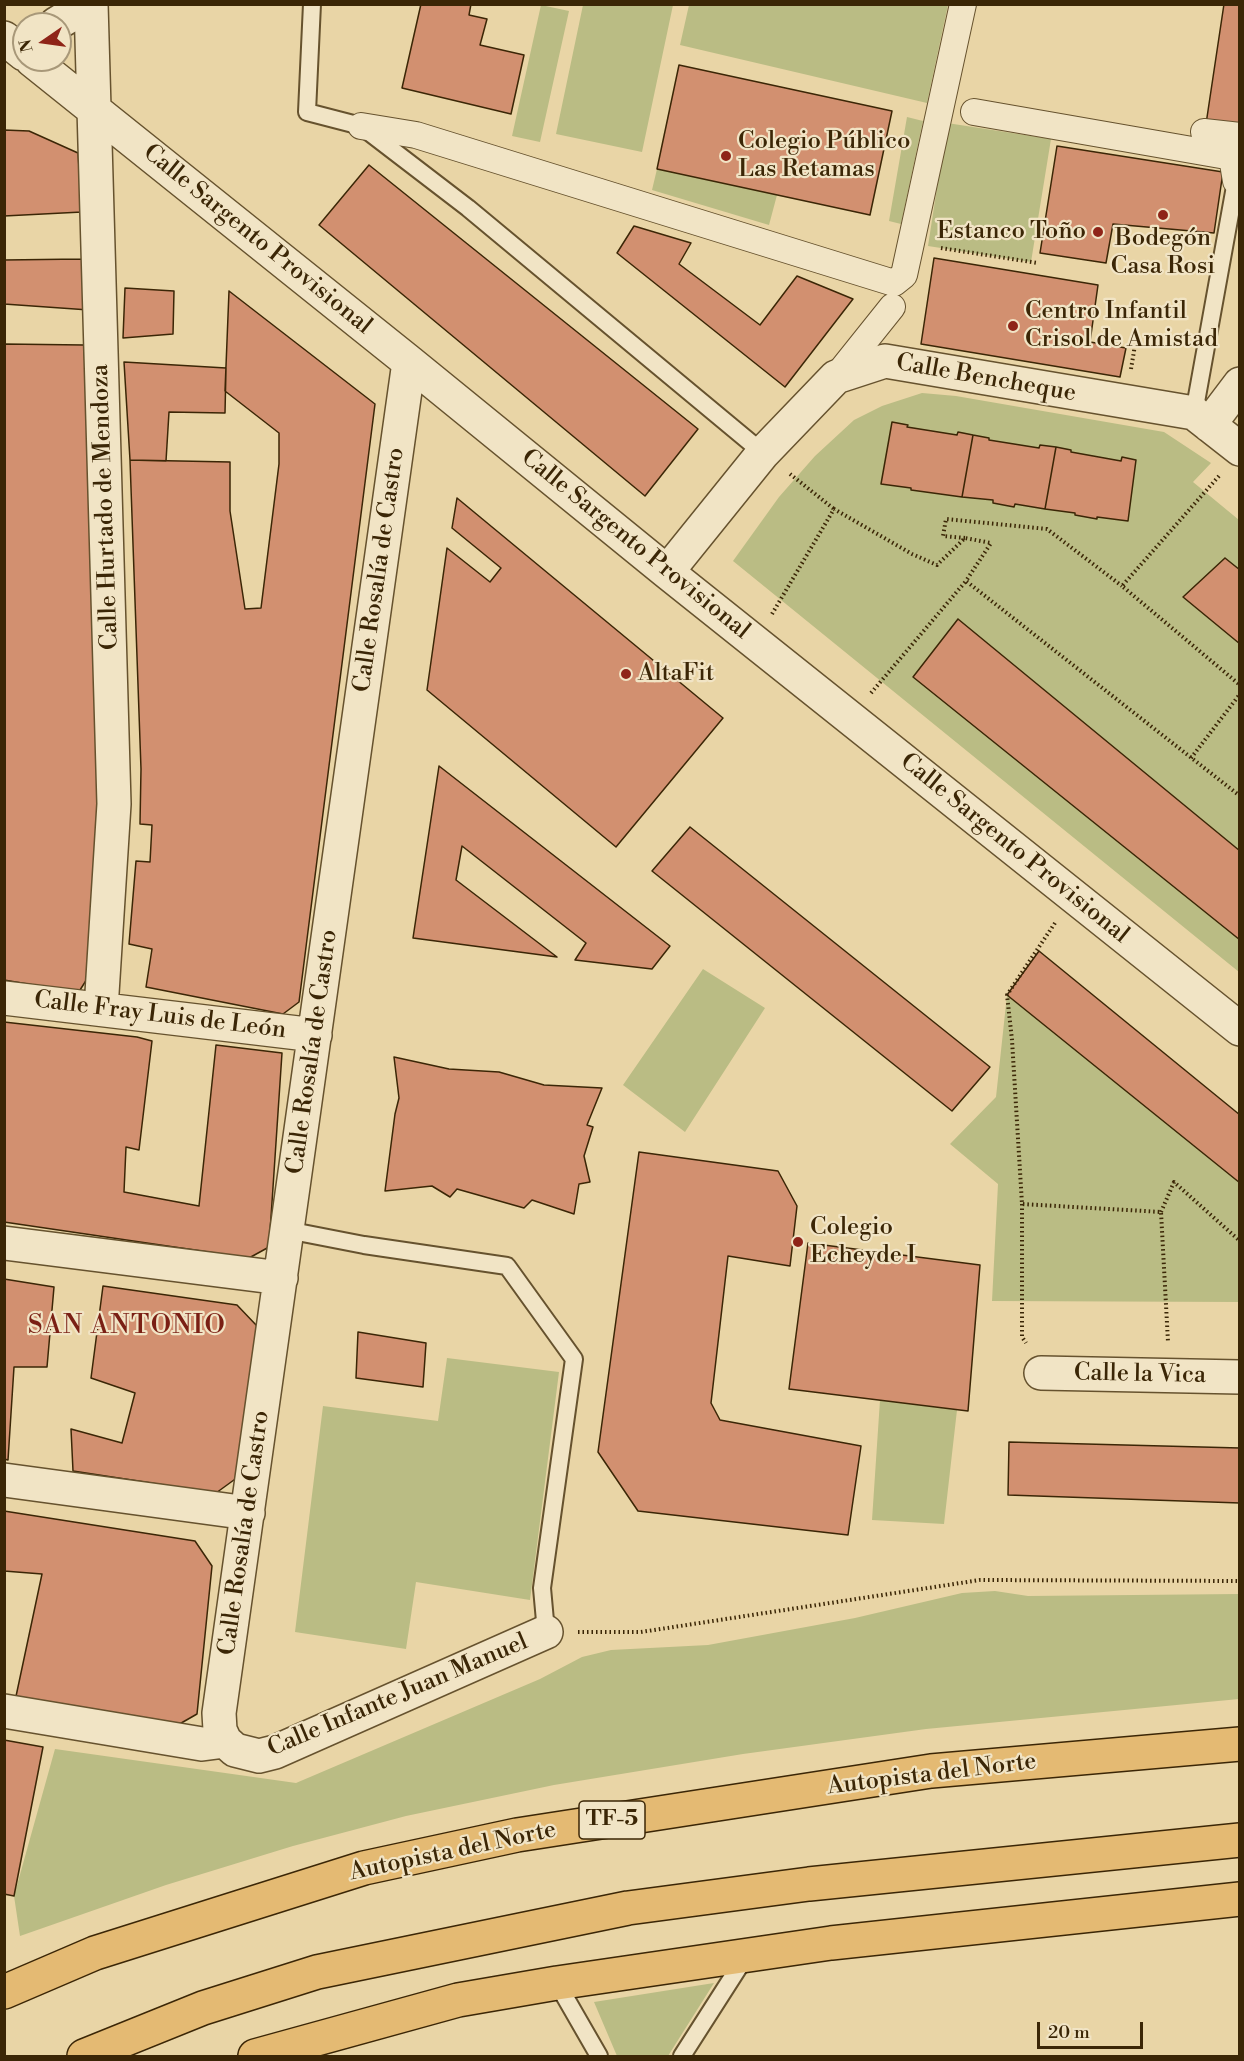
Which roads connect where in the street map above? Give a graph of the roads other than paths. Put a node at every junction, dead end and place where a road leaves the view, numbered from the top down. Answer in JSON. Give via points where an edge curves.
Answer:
{"nodes":[{"id":1,"x":90,"y":4,"type":"edge"},
{"id":2,"x":312,"y":4,"type":"edge"},
{"id":3,"x":963,"y":4,"type":"edge"},
{"id":4,"x":72,"y":15,"type":"edge"},
{"id":5,"x":46,"y":72,"type":"edge"},
{"id":6,"x":95,"y":109,"type":"junction"},
{"id":7,"x":955,"y":109,"type":"junction"},
{"id":8,"x":362,"y":126,"type":"junction"},
{"id":9,"x":1204,"y":132,"type":"dead end"},
{"id":10,"x":1239,"y":136,"type":"edge"},
{"id":11,"x":1238,"y":179,"type":"edge"},
{"id":12,"x":892,"y":307,"type":"dead end"},
{"id":13,"x":409,"y":362,"type":"junction"},
{"id":14,"x":836,"y":377,"type":"junction"},
{"id":15,"x":1239,"y":384,"type":"edge"},
{"id":16,"x":1202,"y":419,"type":"junction"},
{"id":17,"x":763,"y":453,"type":"junction"},
{"id":18,"x":1232,"y":460,"type":"edge"},
{"id":19,"x":667,"y":572,"type":"junction"},
{"id":20,"x":4,"y":998,"type":"edge"},
{"id":21,"x":101,"y":1009,"type":"junction"},
{"id":22,"x":1239,"y":1029,"type":"edge"},
{"id":23,"x":315,"y":1035,"type":"junction"},
{"id":24,"x":287,"y":1230,"type":"junction"},
{"id":25,"x":4,"y":1244,"type":"edge"},
{"id":26,"x":281,"y":1278,"type":"junction"},
{"id":27,"x":1041,"y":1373,"type":"road end"},
{"id":28,"x":1239,"y":1377,"type":"edge"},
{"id":29,"x":4,"y":1480,"type":"edge"},
{"id":30,"x":248,"y":1513,"type":"junction"},
{"id":31,"x":546,"y":1632,"type":"joint"},
{"id":32,"x":4,"y":1711,"type":"edge"},
{"id":33,"x":225,"y":1741,"type":"junction"},
{"id":34,"x":1239,"y":1744,"type":"edge"},
{"id":35,"x":1239,"y":1840,"type":"edge"},
{"id":36,"x":1239,"y":1899,"type":"edge"},
{"id":37,"x":747,"y":1955,"type":"junction"},
{"id":38,"x":557,"y":1983,"type":"junction"},
{"id":39,"x":4,"y":1992,"type":"edge"},
{"id":40,"x":84,"y":2056,"type":"edge"},
{"id":41,"x":255,"y":2056,"type":"edge"},
{"id":42,"x":599,"y":2056,"type":"edge"},
{"id":43,"x":682,"y":2056,"type":"edge"}],
"edges":[{"from":1,"to":4,"type":"street"},
{"from":1,"to":6,"type":"street","name":"Calle Hurtado de Mendoza"},
{"from":2,"to":8,"type":"lane","via":[[307,112]]},
{"from":3,"to":7,"type":"street"},
{"from":5,"to":6,"type":"street","name":"Calle Sargento Provisional"},
{"from":6,"to":13,"type":"street","name":"Calle Sargento Provisional"},
{"from":6,"to":21,"type":"street","name":"Calle Hurtado de Mendoza","via":[[114,804]]},
{"from":7,"to":8,"type":"street","via":[[904,275],[894,283],[416,135]]},
{"from":7,"to":11,"type":"street","via":[[1232,157]]},
{"from":8,"to":17,"type":"lane","via":[[468,208]]},
{"from":9,"to":10,"type":"street"},
{"from":11,"to":16,"type":"lane"},
{"from":12,"to":14,"type":"street"},
{"from":13,"to":19,"type":"street","name":"Calle Sargento Provisional"},
{"from":13,"to":23,"type":"street","name":"Calle Rosalía de Castro"},
{"from":14,"to":16,"type":"street","name":"Calle Bencheque","via":[[885,362]]},
{"from":14,"to":17,"type":"street","name":"Calle Bencheque"},
{"from":15,"to":16,"type":"street"},
{"from":16,"to":18,"type":"street","name":"Calle Bencheque"},
{"from":17,"to":19,"type":"street","name":"Calle Bencheque"},
{"from":19,"to":22,"type":"street","name":"Calle Sargento Provisional"},
{"from":20,"to":21,"type":"street","name":"Calle Fray Luis de León"},
{"from":21,"to":23,"type":"street","name":"Calle Fray Luis de León"},
{"from":23,"to":24,"type":"street","name":"Calle Rosalía de Castro"},
{"from":24,"to":26,"type":"street","name":"Calle Rosalía de Castro"},
{"from":24,"to":31,"type":"lane","via":[[507,1266],[574,1359],[542,1588]]},
{"from":25,"to":26,"type":"street"},
{"from":26,"to":30,"type":"street","name":"Calle Rosalía de Castro"},
{"from":27,"to":28,"type":"street","name":"Calle la Vica"},
{"from":29,"to":30,"type":"street"},
{"from":30,"to":33,"type":"street","name":"Calle Rosalía de Castro","via":[[219,1713]]},
{"from":31,"to":33,"type":"street","name":"Calle Infante Juan Manuel","via":[[275,1752],[247,1754]]},
{"from":32,"to":33,"type":"street","via":[[202,1744]]},
{"from":34,"to":39,"type":"highway","name":"Autopista del Norte","number":"TF-5","via":[[931,1771],[517,1835],[364,1868],[95,1953]]},
{"from":35,"to":40,"type":"highway","via":[[809,1884],[628,1908],[317,1972],[203,2008]]},
{"from":36,"to":37,"type":"highway"},
{"from":37,"to":38,"type":"highway"},
{"from":37,"to":43,"type":"lane"},
{"from":38,"to":41,"type":"highway","via":[[458,2000]]},
{"from":38,"to":42,"type":"lane"}]}
